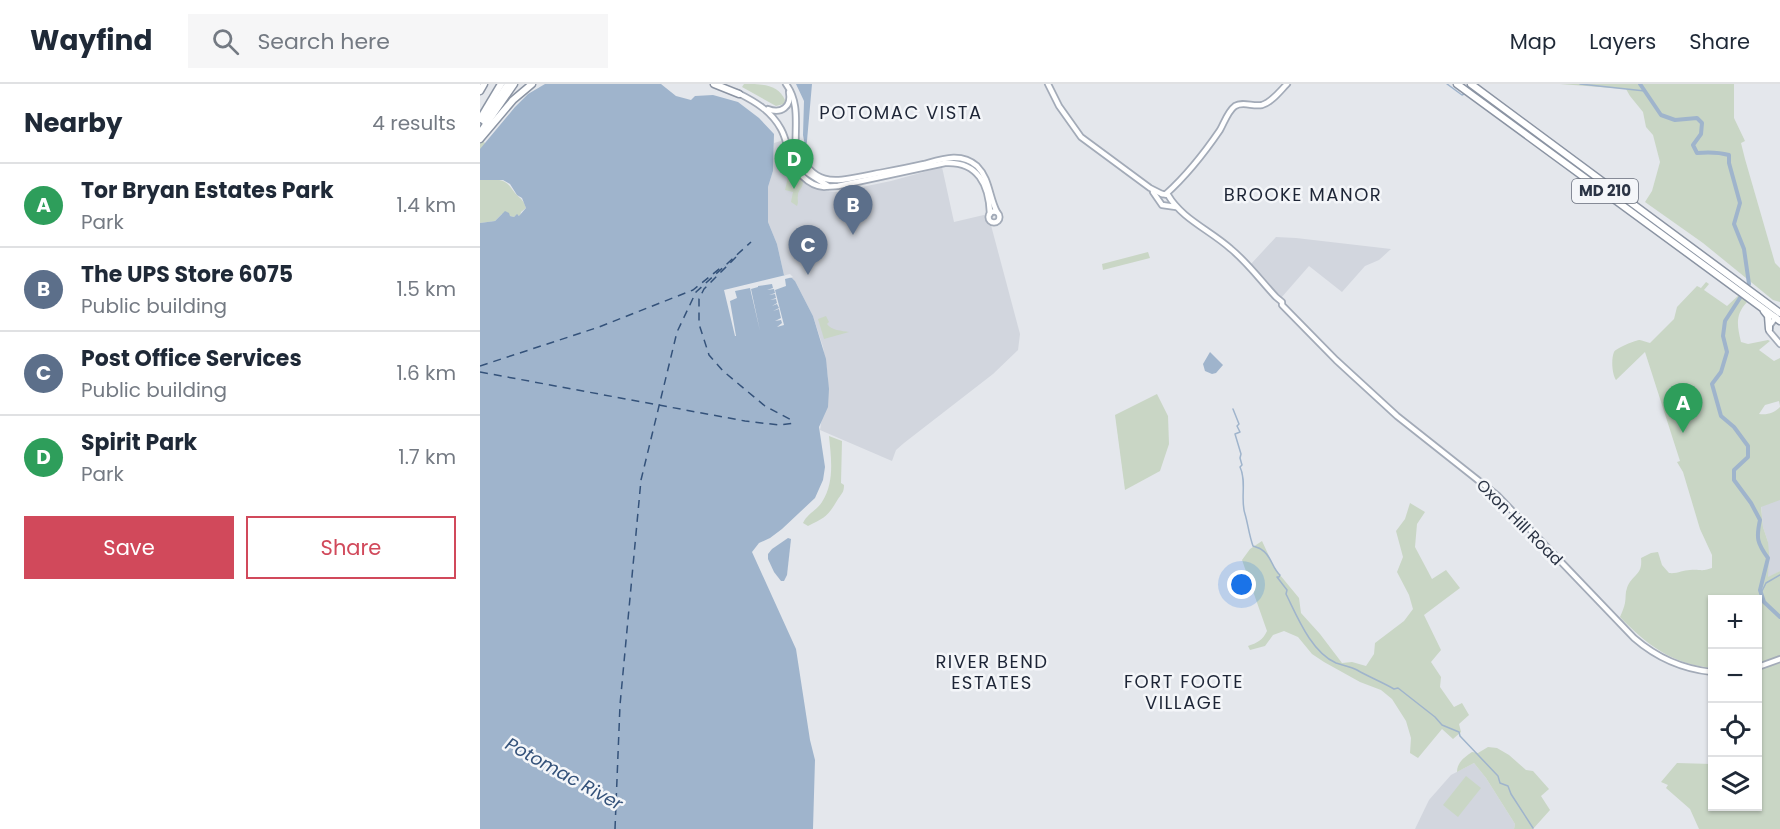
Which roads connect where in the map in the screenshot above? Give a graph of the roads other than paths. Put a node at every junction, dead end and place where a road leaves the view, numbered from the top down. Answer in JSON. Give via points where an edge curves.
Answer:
{"nodes":[{"id":1,"x":484,"y":84,"type":"edge"},
{"id":2,"x":501,"y":84,"type":"edge"},
{"id":3,"x":514,"y":84,"type":"edge"},
{"id":4,"x":531,"y":84,"type":"edge"},
{"id":5,"x":714,"y":84,"type":"edge"},
{"id":6,"x":720,"y":84,"type":"edge"},
{"id":7,"x":1048,"y":84,"type":"edge"},
{"id":8,"x":1287,"y":84,"type":"edge"},
{"id":9,"x":1457,"y":84,"type":"edge"},
{"id":10,"x":1471,"y":84,"type":"edge"},
{"id":11,"x":787,"y":85,"type":"edge"},
{"id":12,"x":509,"y":88,"type":"edge"},
{"id":13,"x":480,"y":91,"type":"edge"},
{"id":14,"x":739,"y":94,"type":"junction"},
{"id":15,"x":762,"y":107,"type":"junction"},
{"id":16,"x":480,"y":119,"type":"edge"},
{"id":17,"x":480,"y":126,"type":"edge"},
{"id":18,"x":480,"y":134,"type":"edge"},
{"id":19,"x":480,"y":140,"type":"edge"},
{"id":20,"x":796,"y":149,"type":"junction"},
{"id":21,"x":918,"y":165,"type":"junction"},
{"id":22,"x":897,"y":174,"type":"junction"},
{"id":23,"x":828,"y":186,"type":"junction"},
{"id":24,"x":1150,"y":188,"type":"junction"},
{"id":25,"x":1167,"y":196,"type":"junction"},
{"id":26,"x":1159,"y":200,"type":"junction"},
{"id":27,"x":1166,"y":205,"type":"junction"},
{"id":28,"x":1176,"y":207,"type":"junction"},
{"id":29,"x":997,"y":212,"type":"junction"},
{"id":30,"x":990,"y":214,"type":"junction"},
{"id":31,"x":1744,"y":290,"type":"junction"},
{"id":32,"x":1758,"y":304,"type":"junction"},
{"id":33,"x":1780,"y":305,"type":"edge"},
{"id":34,"x":1771,"y":306,"type":"junction"},
{"id":35,"x":1779,"y":315,"type":"edge"},
{"id":36,"x":1769,"y":328,"type":"junction"},
{"id":37,"x":1780,"y":344,"type":"edge"},
{"id":38,"x":1780,"y":659,"type":"edge"},
{"id":39,"x":1762,"y":666,"type":"edge"},
{"id":40,"x":1708,"y":671,"type":"edge"}],
"edges":[{"from":1,"to":13,"type":"highway"},
{"from":2,"to":16,"type":"highway"},
{"from":3,"to":12,"type":"highway"},
{"from":4,"to":19,"type":"highway"},
{"from":5,"to":14,"type":"highway"},
{"from":6,"to":14,"type":"main road"},
{"from":7,"to":24,"type":"main road","via":[[1059,106],[1086,141]]},
{"from":8,"to":25,"type":"main road","via":[[1266,103],[1233,107]]},
{"from":9,"to":31,"type":"highway","number":"MD 210"},
{"from":10,"to":31,"type":"highway","number":"MD 210"},
{"from":11,"to":15,"type":"main road","via":[[790,97],[786,107],[777,111]]},
{"from":11,"to":20,"type":"main road","via":[[796,105]]},
{"from":12,"to":17,"type":"highway"},
{"from":12,"to":18,"type":"highway"},
{"from":14,"to":15,"type":"main road"},
{"from":15,"to":23,"type":"main road","via":[[782,130],[791,159],[801,174],[810,182]]},
{"from":20,"to":21,"type":"main road","via":[[810,171],[829,180]]},
{"from":20,"to":23,"type":"main road","via":[[803,169]]},
{"from":21,"to":22,"type":"main road"},
{"from":21,"to":29,"type":"main road","via":[[946,158],[970,162],[986,179]]},
{"from":22,"to":23,"type":"main road"},
{"from":22,"to":30,"type":"main road","via":[[962,164],[977,173],[985,187]]},
{"from":24,"to":25,"type":"main road"},
{"from":24,"to":26,"type":"main road"},
{"from":25,"to":26,"type":"main road"},
{"from":25,"to":27,"type":"main road"},
{"from":25,"to":28,"type":"main road"},
{"from":26,"to":27,"type":"main road"},
{"from":27,"to":28,"type":"main road"},
{"from":28,"to":40,"type":"main road","name":"Oxon Hill Road","via":[[1235,253],[1360,383],[1498,496],[1643,647],[1675,664]]},
{"from":29,"to":30,"type":"main road"},
{"from":29,"to":30,"type":"main road","via":[[1000,217],[996,223],[989,219]]},
{"from":31,"to":32,"type":"highway","number":"MD 210"},
{"from":31,"to":34,"type":"highway","number":"MD 210"},
{"from":32,"to":35,"type":"highway","number":"MD 210"},
{"from":32,"to":36,"type":"highway","via":[[1768,316]]},
{"from":33,"to":34,"type":"highway"},
{"from":34,"to":35,"type":"highway","number":"MD 210"},
{"from":35,"to":36,"type":"main road"},
{"from":36,"to":37,"type":"main road"},
{"from":38,"to":39,"type":"main road"}]}
